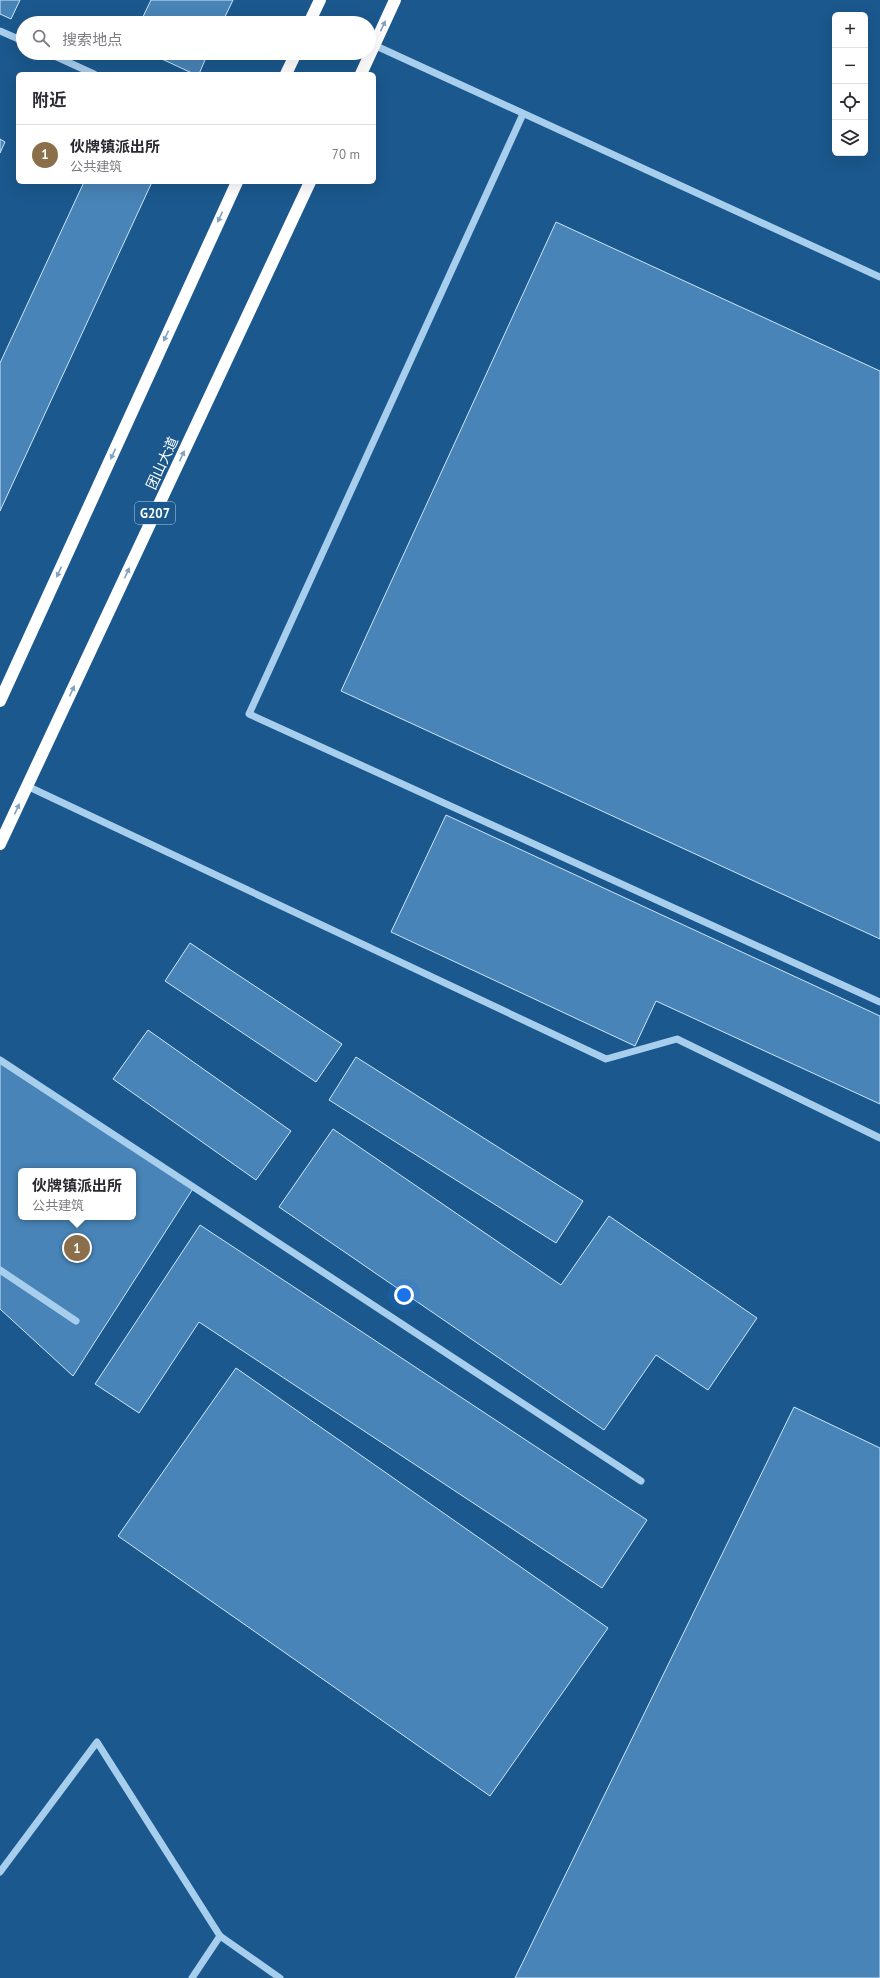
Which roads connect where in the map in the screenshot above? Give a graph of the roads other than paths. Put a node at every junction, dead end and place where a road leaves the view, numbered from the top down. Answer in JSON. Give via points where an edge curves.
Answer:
{"nodes":[{"id":1,"x":320,"y":0,"type":"edge"},
{"id":2,"x":395,"y":0,"type":"edge"},
{"id":3,"x":313,"y":16,"type":"edge"},
{"id":4,"x":0,"y":31,"type":"edge"},
{"id":5,"x":16,"y":38,"type":"edge"},
{"id":6,"x":376,"y":41,"type":"edge"},
{"id":7,"x":376,"y":46,"type":"edge"},
{"id":8,"x":63,"y":60,"type":"edge"},
{"id":9,"x":293,"y":60,"type":"edge"},
{"id":10,"x":367,"y":60,"type":"edge"},
{"id":11,"x":90,"y":72,"type":"edge"},
{"id":12,"x":287,"y":72,"type":"edge"},
{"id":13,"x":362,"y":72,"type":"edge"},
{"id":14,"x":523,"y":114,"type":"junction"},
{"id":15,"x":236,"y":184,"type":"edge"},
{"id":16,"x":309,"y":184,"type":"edge"},
{"id":17,"x":880,"y":277,"type":"edge"},
{"id":18,"x":0,"y":701,"type":"edge"},
{"id":19,"x":27,"y":786,"type":"junction"},
{"id":20,"x":0,"y":844,"type":"edge"},
{"id":21,"x":880,"y":1002,"type":"edge"},
{"id":22,"x":0,"y":1060,"type":"edge"},
{"id":23,"x":880,"y":1138,"type":"edge"},
{"id":24,"x":0,"y":1270,"type":"edge"},
{"id":25,"x":76,"y":1321,"type":"dead end"},
{"id":26,"x":641,"y":1481,"type":"dead end"},
{"id":27,"x":0,"y":1872,"type":"edge"},
{"id":28,"x":220,"y":1936,"type":"junction"},
{"id":29,"x":192,"y":1978,"type":"edge"},
{"id":30,"x":280,"y":1978,"type":"edge"}],
"edges":[{"from":1,"to":3,"type":"highway"},
{"from":6,"to":2,"type":"highway","one_way":true},
{"from":4,"to":5,"type":"lane"},
{"from":7,"to":14,"type":"lane"},
{"from":8,"to":11,"type":"lane"},
{"from":9,"to":12,"type":"highway"},
{"from":10,"to":13,"type":"highway"},
{"from":14,"to":17,"type":"lane"},
{"from":14,"to":21,"type":"lane","via":[[249,714]]},
{"from":15,"to":18,"type":"highway","one_way":true},
{"from":19,"to":16,"type":"highway","name":"团山大道","number":"G207","one_way":true},
{"from":20,"to":19,"type":"highway","name":"团山大道","number":"G207","one_way":true},
{"from":19,"to":23,"type":"lane","via":[[606,1059],[677,1039]]},
{"from":22,"to":26,"type":"lane"},
{"from":24,"to":25,"type":"lane"},
{"from":27,"to":28,"type":"lane","via":[[97,1742]]},
{"from":28,"to":29,"type":"lane"},
{"from":28,"to":30,"type":"lane"}]}
